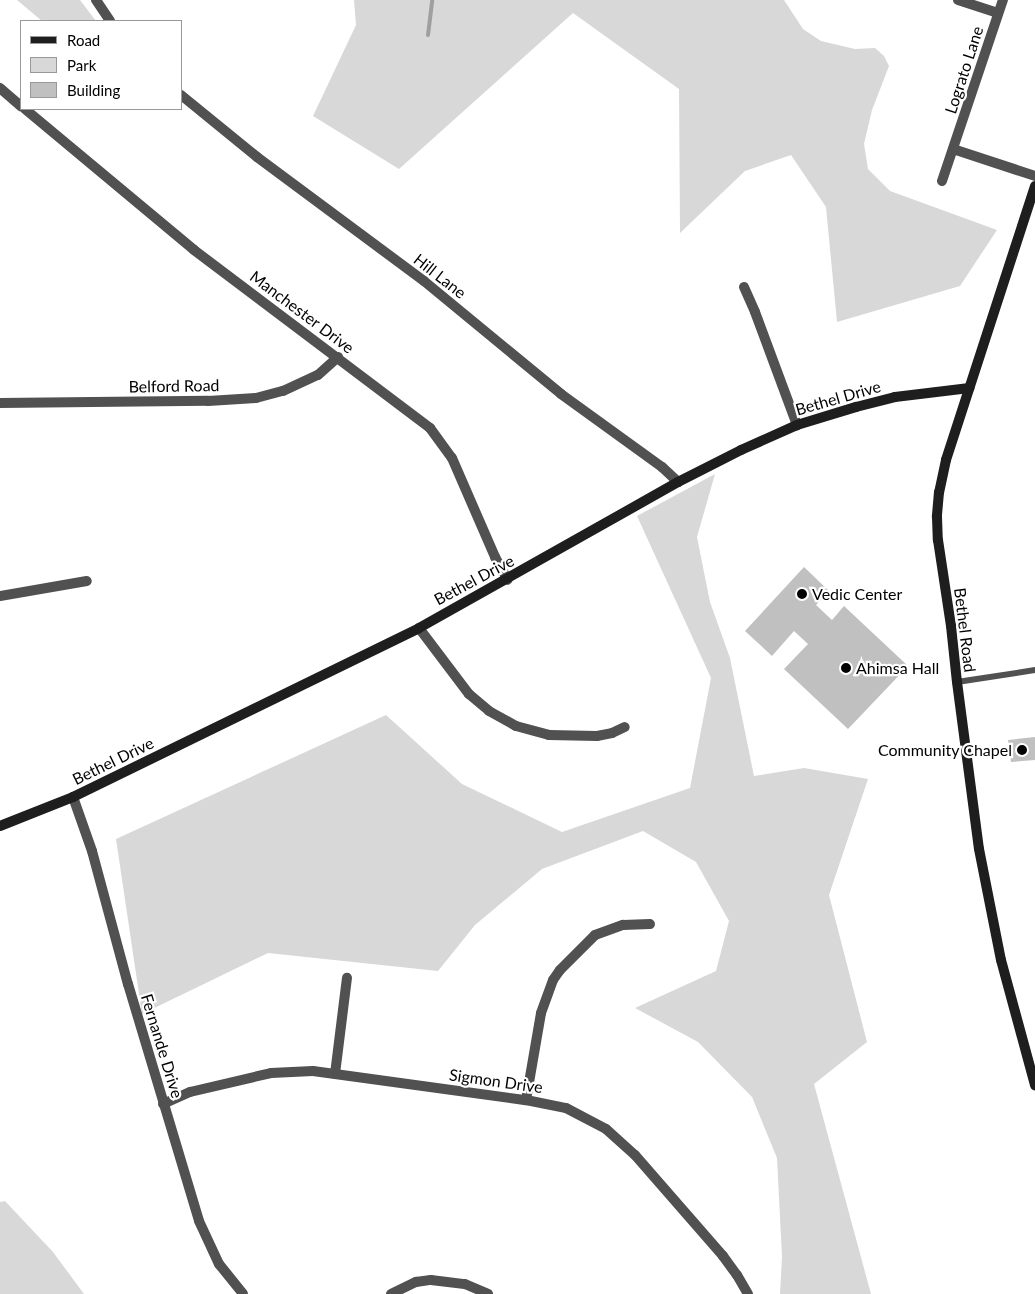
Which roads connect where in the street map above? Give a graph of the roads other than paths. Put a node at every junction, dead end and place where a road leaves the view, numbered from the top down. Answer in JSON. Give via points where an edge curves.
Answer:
{"nodes":[{"id":1,"x":96,"y":0,"type":"edge"},
{"id":2,"x":958,"y":0,"type":"edge"},
{"id":3,"x":1002,"y":0,"type":"edge"},
{"id":4,"x":998,"y":14,"type":"junction"},
{"id":5,"x":109,"y":20,"type":"edge"},
{"id":6,"x":0,"y":88,"type":"edge"},
{"id":7,"x":182,"y":96,"type":"edge"},
{"id":8,"x":20,"y":105,"type":"edge"},
{"id":9,"x":26,"y":110,"type":"edge"},
{"id":10,"x":953,"y":149,"type":"junction"},
{"id":11,"x":1035,"y":176,"type":"edge"},
{"id":12,"x":942,"y":181,"type":"dead end"},
{"id":13,"x":1035,"y":186,"type":"edge"},
{"id":14,"x":744,"y":287,"type":"dead end"},
{"id":15,"x":338,"y":357,"type":"junction"},
{"id":16,"x":970,"y":388,"type":"junction"},
{"id":17,"x":0,"y":402,"type":"edge"},
{"id":18,"x":797,"y":425,"type":"junction"},
{"id":19,"x":678,"y":482,"type":"junction"},
{"id":20,"x":508,"y":580,"type":"junction"},
{"id":21,"x":87,"y":581,"type":"dead end"},
{"id":22,"x":0,"y":596,"type":"edge"},
{"id":23,"x":420,"y":628,"type":"junction"},
{"id":24,"x":1035,"y":670,"type":"edge"},
{"id":25,"x":957,"y":682,"type":"junction"},
{"id":26,"x":625,"y":727,"type":"dead end"},
{"id":27,"x":73,"y":797,"type":"junction"},
{"id":28,"x":0,"y":826,"type":"edge"},
{"id":29,"x":650,"y":924,"type":"dead end"},
{"id":30,"x":347,"y":978,"type":"dead end"},
{"id":31,"x":1034,"y":1072,"type":"edge"},
{"id":32,"x":335,"y":1074,"type":"junction"},
{"id":33,"x":1035,"y":1085,"type":"edge"},
{"id":34,"x":526,"y":1100,"type":"junction"},
{"id":35,"x":163,"y":1104,"type":"junction"},
{"id":36,"x":243,"y":1294,"type":"edge"},
{"id":37,"x":391,"y":1294,"type":"edge"},
{"id":38,"x":488,"y":1294,"type":"edge"},
{"id":39,"x":748,"y":1294,"type":"edge"}],
"edges":[{"from":1,"to":5,"type":"street"},
{"from":2,"to":4,"type":"street"},
{"from":3,"to":4,"type":"street","name":"Lograto Lane"},
{"from":4,"to":10,"type":"street","name":"Lograto Lane"},
{"from":6,"to":8,"type":"street"},
{"from":7,"to":19,"type":"street","name":"Hill Lane","via":[[257,158],[424,281],[561,394]]},
{"from":9,"to":15,"type":"street","name":"Manchester Drive","via":[[194,250]]},
{"from":10,"to":11,"type":"street"},
{"from":10,"to":12,"type":"street","name":"Lograto Lane"},
{"from":13,"to":16,"type":"street","name":"Bethel Road"},
{"from":14,"to":18,"type":"street"},
{"from":15,"to":17,"type":"street","name":"Belford Road","via":[[318,375],[283,391],[256,398]]},
{"from":15,"to":20,"type":"street","name":"Manchester Drive","via":[[421,420],[440,439],[452,458]]},
{"from":16,"to":18,"type":"street","name":"Bethel Drive","via":[[895,397]]},
{"from":16,"to":25,"type":"street","name":"Bethel Road","via":[[946,460],[937,517]]},
{"from":18,"to":19,"type":"street","name":"Bethel Drive"},
{"from":19,"to":20,"type":"street","name":"Bethel Drive"},
{"from":20,"to":23,"type":"street","name":"Bethel Drive"},
{"from":21,"to":22,"type":"street"},
{"from":23,"to":26,"type":"street","via":[[469,694],[489,711],[516,726],[549,735],[597,736]]},
{"from":23,"to":27,"type":"street","name":"Bethel Drive"},
{"from":24,"to":25,"type":"lane"},
{"from":25,"to":31,"type":"street","name":"Bethel Road","via":[[991,912],[1021,1037]]},
{"from":27,"to":28,"type":"street","name":"Bethel Drive"},
{"from":27,"to":35,"type":"street","name":"Fernande Drive","via":[[92,851]]},
{"from":29,"to":34,"type":"street","via":[[623,926],[595,935],[560,970],[541,1013]]},
{"from":30,"to":32,"type":"street"},
{"from":31,"to":33,"type":"street","name":"Bethel Road"},
{"from":32,"to":34,"type":"street","name":"Sigmon Drive"},
{"from":32,"to":35,"type":"street","name":"Sigmon Drive","via":[[313,1071],[271,1073],[190,1092]]},
{"from":34,"to":39,"type":"street","name":"Sigmon Drive","via":[[575,1112],[616,1137],[723,1256]]},
{"from":35,"to":36,"type":"street","name":"Fernande Drive","via":[[208,1243],[219,1264]]},
{"from":37,"to":38,"type":"street","via":[[416,1282],[431,1280],[465,1284]]}]}
